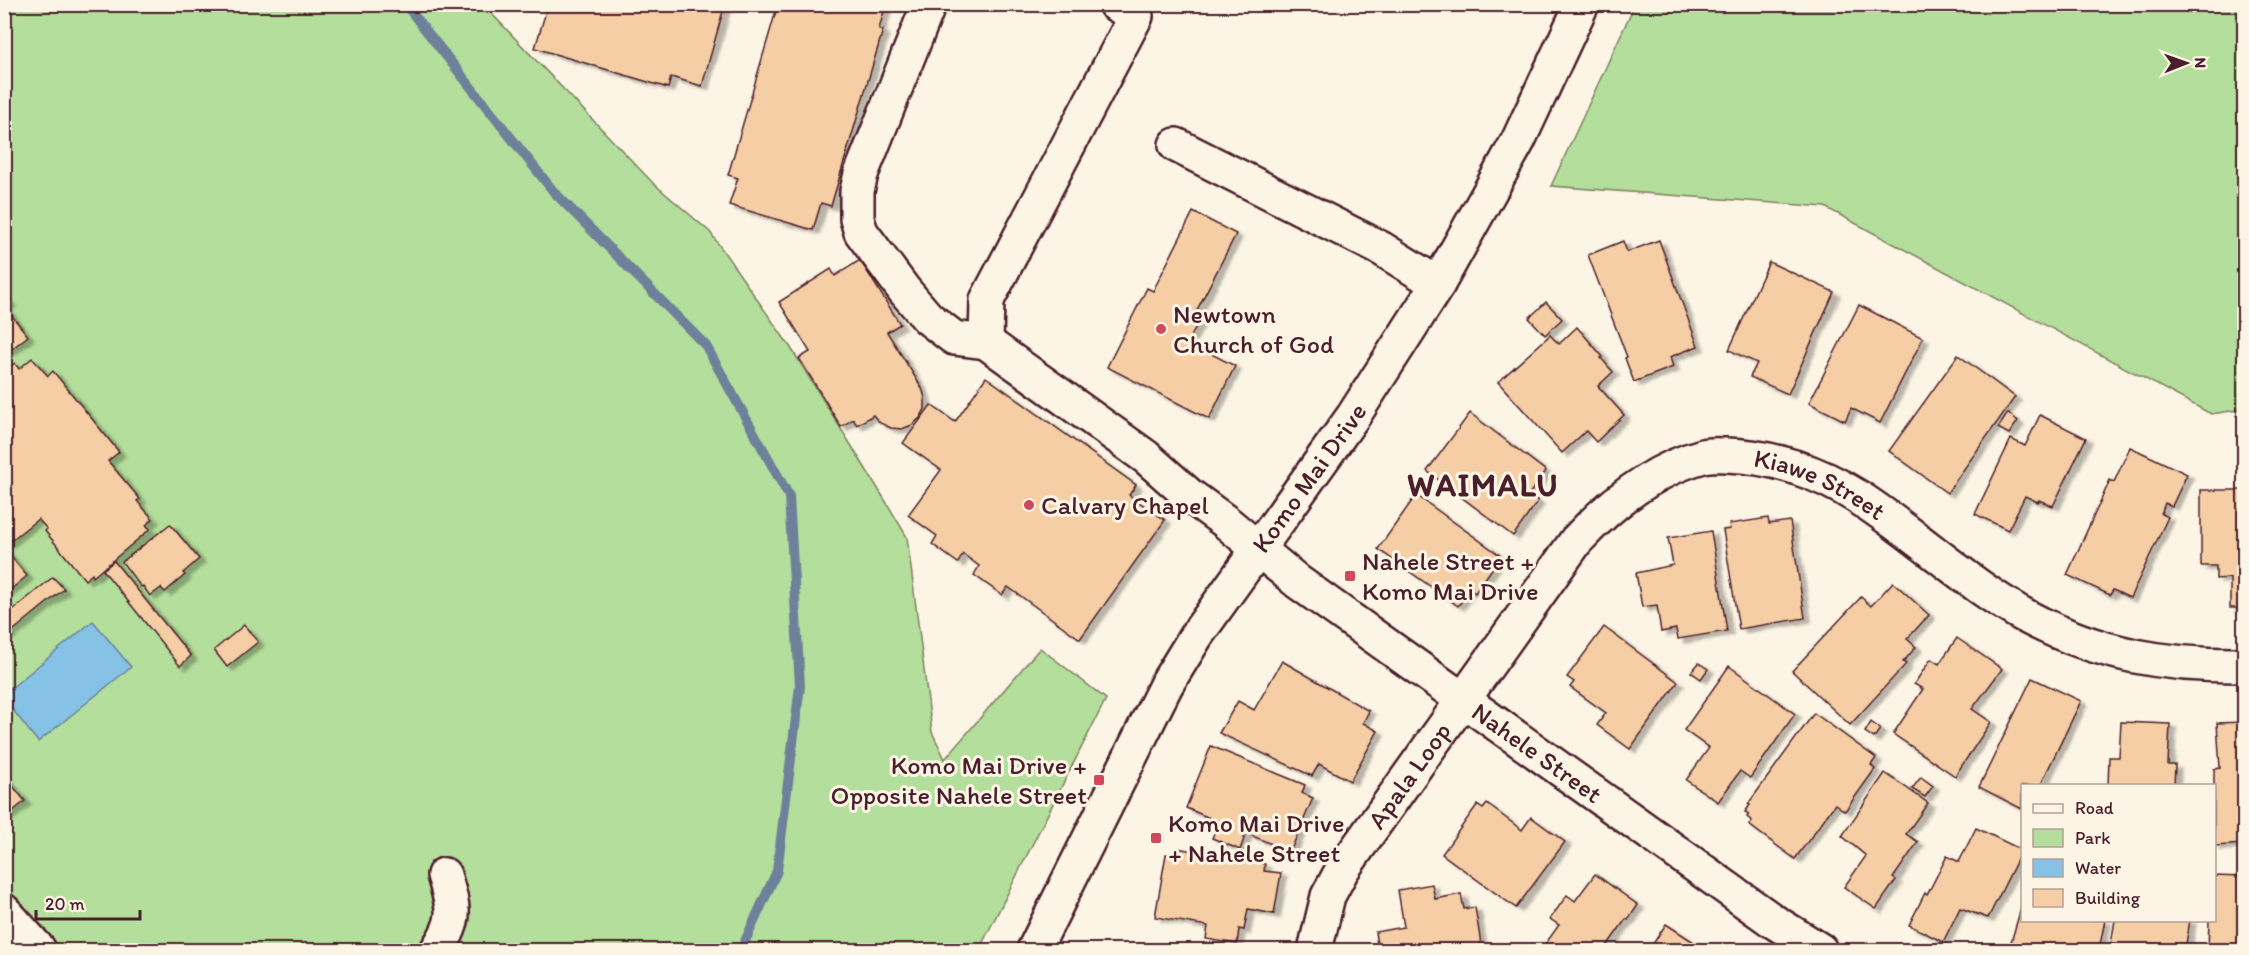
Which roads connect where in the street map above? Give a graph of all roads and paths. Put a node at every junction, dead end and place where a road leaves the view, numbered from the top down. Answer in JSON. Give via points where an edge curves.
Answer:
{"nodes":[{"id":1,"x":929,"y":4,"type":"edge"},
{"id":2,"x":1115,"y":4,"type":"edge"},
{"id":3,"x":1582,"y":4,"type":"edge"},
{"id":4,"x":1176,"y":145,"type":"dead end"},
{"id":5,"x":1438,"y":284,"type":"junction"},
{"id":6,"x":986,"y":342,"type":"junction"},
{"id":7,"x":1258,"y":549,"type":"junction"},
{"id":8,"x":2244,"y":665,"type":"edge"},
{"id":9,"x":1463,"y":700,"type":"junction"},
{"id":10,"x":444,"y":875,"type":"dead end"},
{"id":11,"x":4,"y":911,"type":"edge"},
{"id":12,"x":39,"y":951,"type":"edge"},
{"id":13,"x":437,"y":951,"type":"edge"},
{"id":14,"x":1034,"y":951,"type":"edge"},
{"id":15,"x":1315,"y":951,"type":"edge"},
{"id":16,"x":1820,"y":951,"type":"edge"}],
"edges":[{"from":1,"to":6,"type":"street","via":[[861,174],[857,219],[861,232],[928,318],[954,338]]},
{"from":2,"to":6,"type":"street","via":[[1136,16],[987,300]]},
{"from":3,"to":5,"type":"street","name":"Komo Mai Drive","via":[[1518,141]]},
{"from":4,"to":5,"type":"street","via":[[1382,249]]},
{"from":5,"to":7,"type":"street","name":"Komo Mai Drive","via":[[1354,415]]},
{"from":6,"to":7,"type":"street","name":"Nahele Street","via":[[1146,457]]},
{"from":7,"to":9,"type":"street","name":"Nahele Street"},
{"from":7,"to":14,"type":"street","name":"Komo Mai Drive","via":[[1166,685]]},
{"from":8,"to":9,"type":"street","name":"Kiawe Street","via":[[2161,662],[2078,640],[2001,601],[1833,483],[1780,462],[1705,455],[1660,474],[1604,512],[1576,541]]},
{"from":9,"to":15,"type":"street","name":"Apala Loop","via":[[1342,870],[1328,896]]},
{"from":9,"to":16,"type":"street","name":"Nahele Street"},
{"from":10,"to":13,"type":"street","via":[[453,907],[450,931]]},
{"from":11,"to":12,"type":"street"}]}
